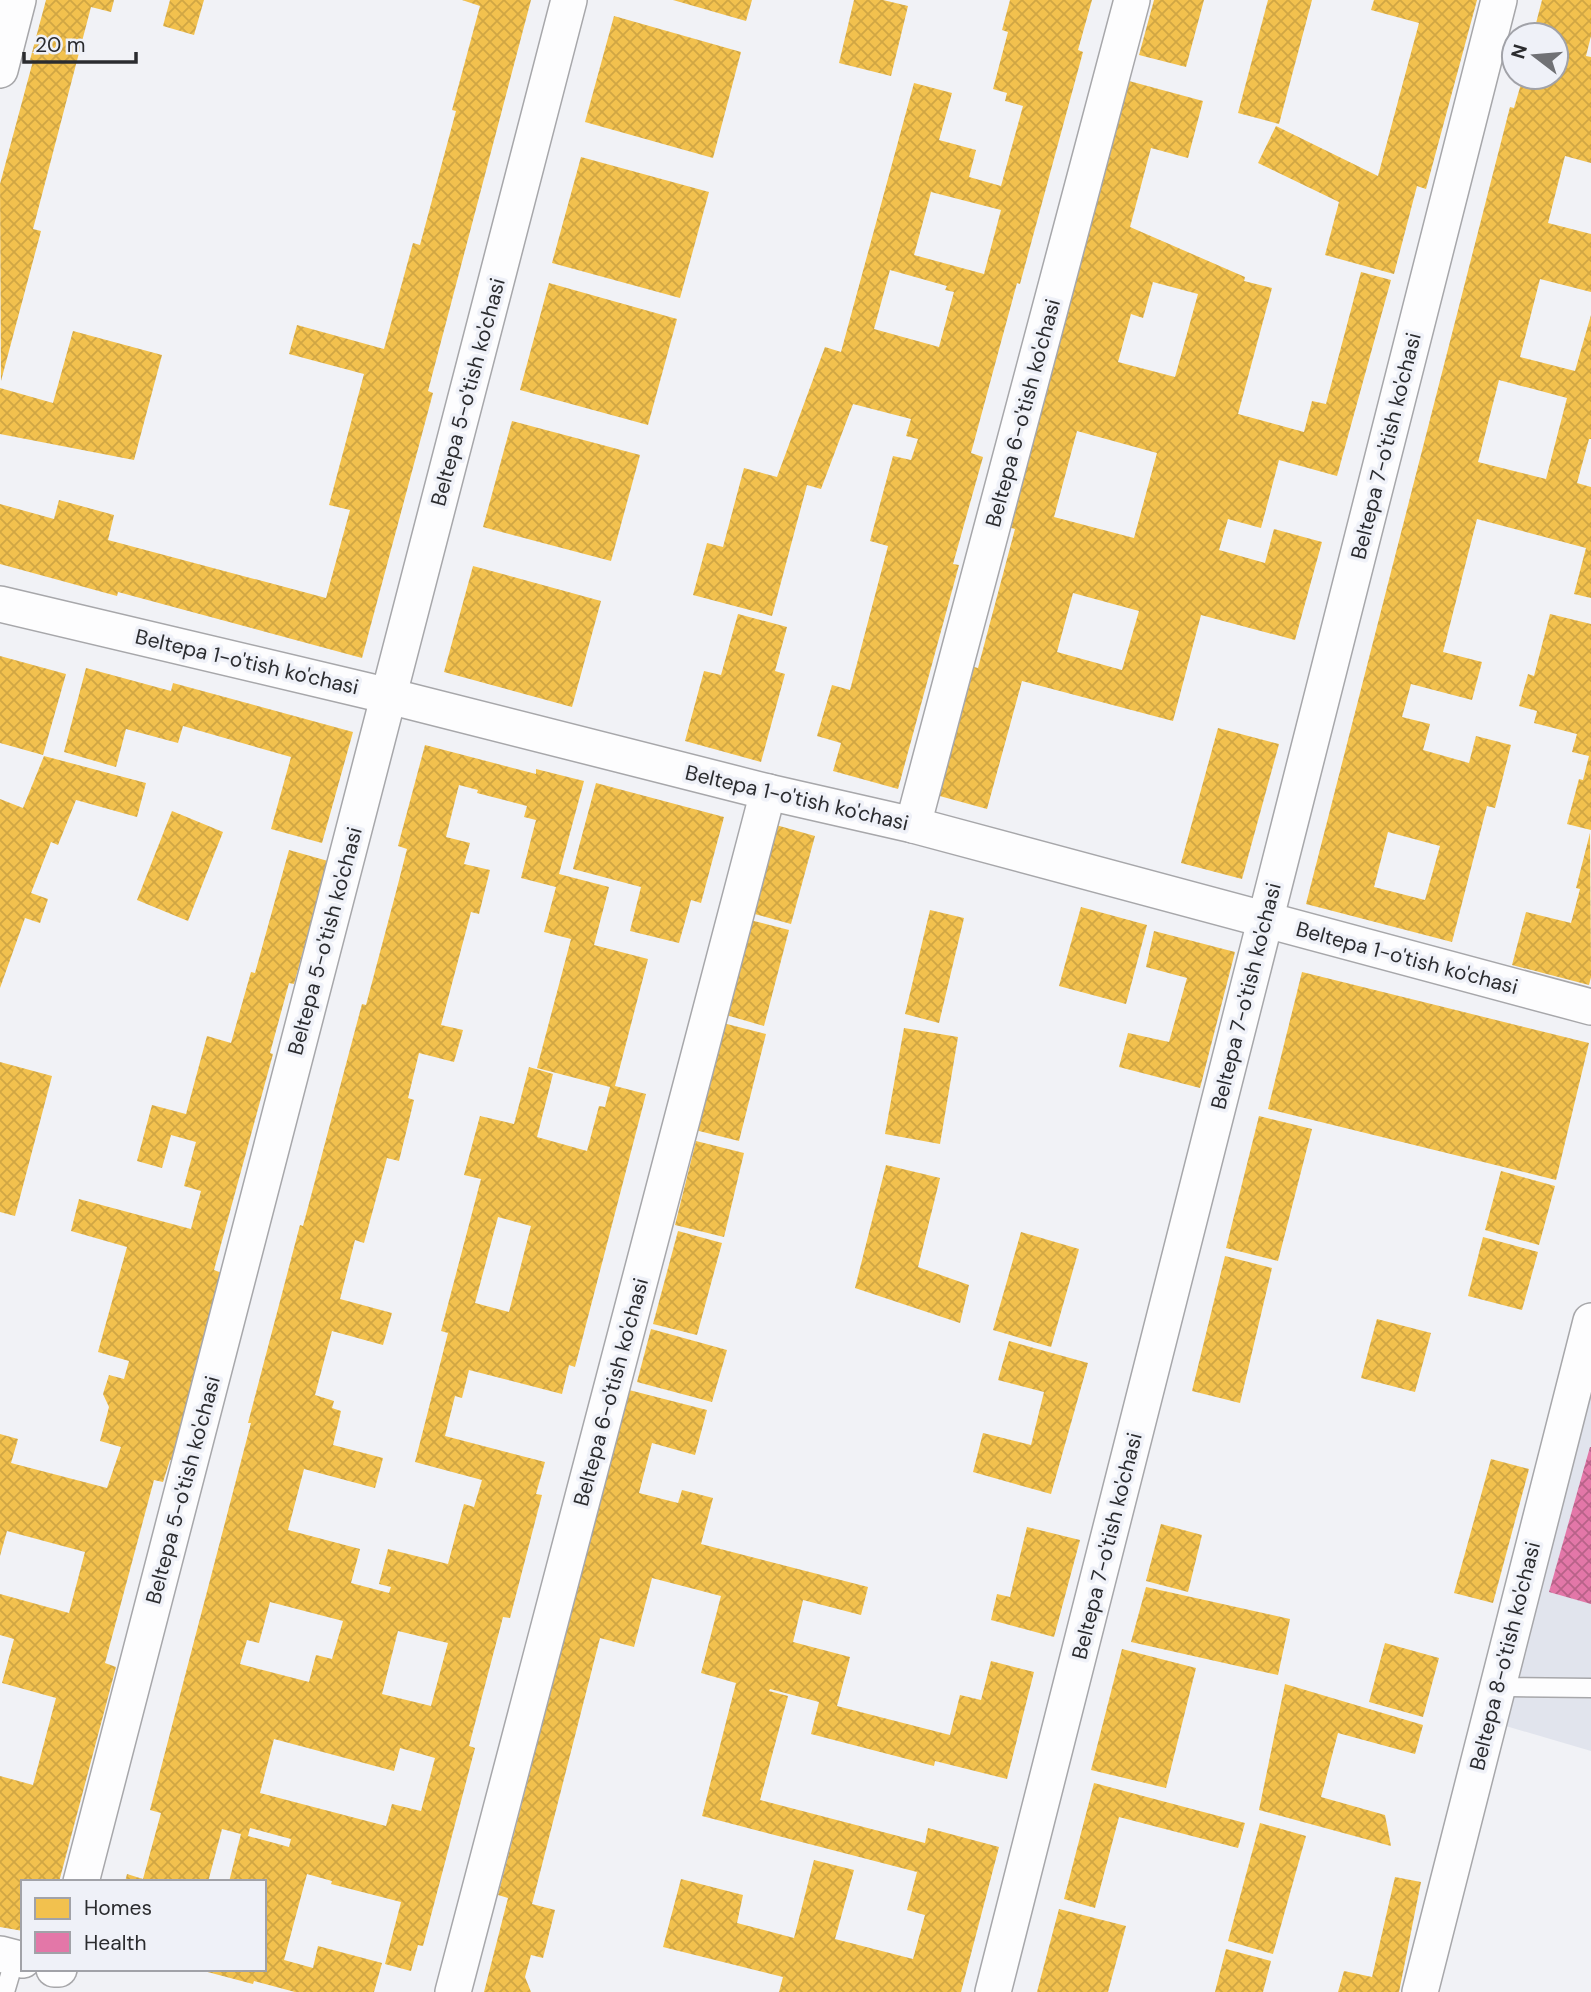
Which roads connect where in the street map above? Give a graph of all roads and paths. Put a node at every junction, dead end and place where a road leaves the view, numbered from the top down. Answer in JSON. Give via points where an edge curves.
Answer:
{"nodes":[{"id":1,"x":18,"y":0,"type":"edge"},
{"id":2,"x":569,"y":0,"type":"edge"},
{"id":3,"x":1132,"y":0,"type":"edge"},
{"id":4,"x":1499,"y":0,"type":"edge"},
{"id":5,"x":0,"y":70,"type":"edge"},
{"id":6,"x":0,"y":604,"type":"edge"},
{"id":7,"x":389,"y":696,"type":"junction"},
{"id":8,"x":768,"y":792,"type":"junction"},
{"id":9,"x":913,"y":825,"type":"junction"},
{"id":10,"x":1266,"y":920,"type":"junction"},
{"id":11,"x":1591,"y":1007,"type":"edge"},
{"id":12,"x":1591,"y":1321,"type":"edge"},
{"id":13,"x":1498,"y":1684,"type":"junction"},
{"id":14,"x":1591,"y":1688,"type":"edge"},
{"id":15,"x":82,"y":1880,"type":"edge"},
{"id":16,"x":12,"y":1957,"type":"edge"},
{"id":17,"x":5,"y":1992,"type":"edge"},
{"id":18,"x":453,"y":1992,"type":"edge"},
{"id":19,"x":993,"y":1992,"type":"edge"},
{"id":20,"x":1420,"y":1992,"type":"edge"}],
"edges":[{"from":1,"to":5,"type":"street"},
{"from":2,"to":7,"type":"street","name":"Beltepa 5-o'tish ko'chasi"},
{"from":3,"to":9,"type":"street","name":"Beltepa 6-o'tish ko'chasi"},
{"from":4,"to":10,"type":"street","name":"Beltepa 7-o'tish ko'chasi"},
{"from":6,"to":7,"type":"street","name":"Beltepa 1-o'tish ko'chasi"},
{"from":7,"to":8,"type":"street","name":"Beltepa 1-o'tish ko'chasi"},
{"from":7,"to":15,"type":"street","name":"Beltepa 5-o'tish ko'chasi"},
{"from":8,"to":9,"type":"street","name":"Beltepa 1-o'tish ko'chasi"},
{"from":8,"to":18,"type":"street","name":"Beltepa 6-o'tish ko'chasi"},
{"from":9,"to":10,"type":"street","name":"Beltepa 1-o'tish ko'chasi"},
{"from":10,"to":11,"type":"street","name":"Beltepa 1-o'tish ko'chasi"},
{"from":10,"to":19,"type":"street","name":"Beltepa 7-o'tish ko'chasi"},
{"from":12,"to":13,"type":"street","name":"Beltepa 8-o'tish ko'chasi"},
{"from":13,"to":14,"type":"lane"},
{"from":13,"to":20,"type":"street","name":"Beltepa 8-o'tish ko'chasi"},
{"from":16,"to":17,"type":"lane"}]}
